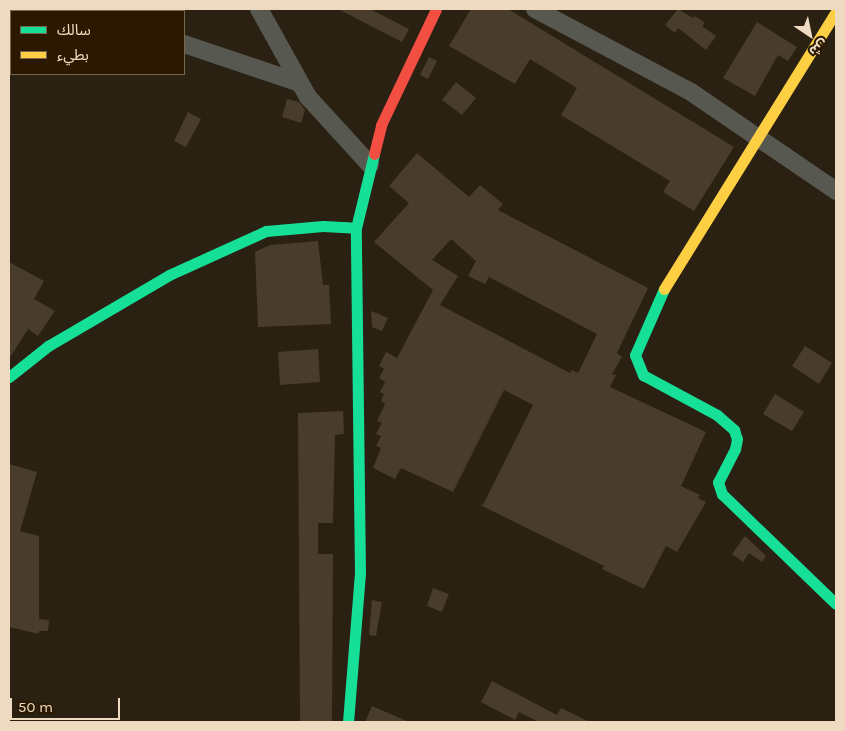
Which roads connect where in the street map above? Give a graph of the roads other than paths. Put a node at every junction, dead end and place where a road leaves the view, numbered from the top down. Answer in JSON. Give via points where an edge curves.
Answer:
{"nodes":[{"id":1,"x":259,"y":9,"type":"edge"},
{"id":2,"x":436,"y":9,"type":"edge"},
{"id":3,"x":535,"y":9,"type":"edge"},
{"id":4,"x":836,"y":12,"type":"edge"},
{"id":5,"x":185,"y":44,"type":"edge"},
{"id":6,"x":300,"y":83,"type":"junction"},
{"id":7,"x":758,"y":136,"type":"junction"},
{"id":8,"x":370,"y":165,"type":"junction"},
{"id":9,"x":836,"y":191,"type":"edge"},
{"id":10,"x":356,"y":228,"type":"junction"},
{"id":11,"x":9,"y":377,"type":"edge"},
{"id":12,"x":836,"y":604,"type":"edge"},
{"id":13,"x":348,"y":722,"type":"edge"}],
"edges":[{"from":1,"to":6,"type":"street"},
{"from":2,"to":8,"type":"street","via":[[381,125]]},
{"from":3,"to":7,"type":"street","via":[[691,92]]},
{"from":4,"to":7,"type":"street"},
{"from":5,"to":6,"type":"street"},
{"from":6,"to":8,"type":"street","via":[[308,97]]},
{"from":7,"to":9,"type":"street"},
{"from":7,"to":12,"type":"street","via":[[677,265],[650,316],[635,355],[643,375],[717,414],[734,430],[737,439],[735,449],[718,482],[722,494]]},
{"from":8,"to":10,"type":"street"},
{"from":10,"to":11,"type":"street","via":[[323,226],[266,231],[169,275],[48,346]]},
{"from":10,"to":13,"type":"street","via":[[360,574]]}]}
